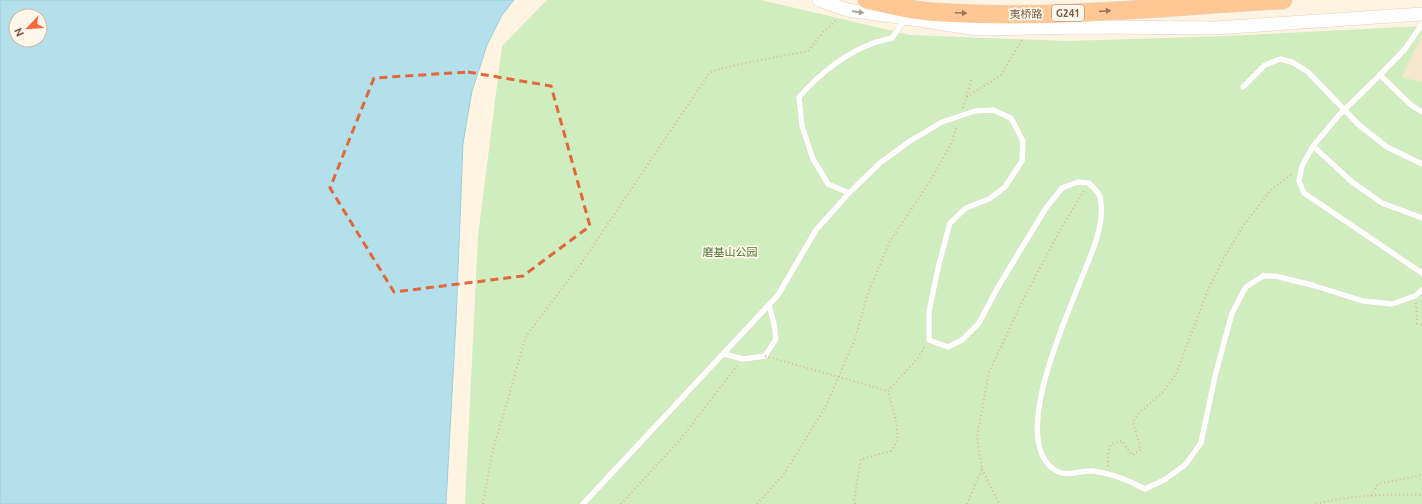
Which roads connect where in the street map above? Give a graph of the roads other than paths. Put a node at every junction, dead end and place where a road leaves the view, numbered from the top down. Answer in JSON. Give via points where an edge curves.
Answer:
{"nodes":[{"id":1,"x":819,"y":0,"type":"edge"},
{"id":2,"x":867,"y":0,"type":"edge"},
{"id":3,"x":1282,"y":0,"type":"edge"},
{"id":4,"x":1422,"y":14,"type":"edge"},
{"id":5,"x":910,"y":19,"type":"junction"},
{"id":6,"x":1422,"y":24,"type":"edge"},
{"id":7,"x":1380,"y":75,"type":"junction"},
{"id":8,"x":1243,"y":87,"type":"dead end"},
{"id":9,"x":1344,"y":110,"type":"junction"},
{"id":10,"x":1422,"y":112,"type":"edge"},
{"id":11,"x":1313,"y":146,"type":"junction"},
{"id":12,"x":1422,"y":164,"type":"edge"},
{"id":13,"x":849,"y":193,"type":"junction"},
{"id":14,"x":1422,"y":218,"type":"edge"},
{"id":15,"x":1422,"y":273,"type":"edge"},
{"id":16,"x":1422,"y":290,"type":"edge"},
{"id":17,"x":769,"y":305,"type":"junction"},
{"id":18,"x":724,"y":354,"type":"junction"},
{"id":19,"x":583,"y":504,"type":"edge"}],
"edges":[{"from":1,"to":5,"type":"street","one_way":true,"via":[[847,10]]},
{"from":2,"to":3,"type":"highway","name":"夷桥路","number":"G241","one_way":true,"via":[[934,12],[997,15]]},
{"from":4,"to":5,"type":"street","via":[[1215,28],[977,29]]},
{"from":5,"to":13,"type":"lane","via":[[892,38],[871,44],[847,56],[811,83],[799,97],[802,126],[813,159],[828,184]]},
{"from":6,"to":7,"type":"lane","via":[[1405,49]]},
{"from":7,"to":9,"type":"lane"},
{"from":7,"to":10,"type":"lane"},
{"from":8,"to":9,"type":"lane","via":[[1265,65],[1280,60],[1292,62],[1308,72]]},
{"from":9,"to":11,"type":"lane"},
{"from":9,"to":12,"type":"lane","via":[[1387,147]]},
{"from":11,"to":14,"type":"lane","via":[[1352,182],[1382,203]]},
{"from":11,"to":15,"type":"lane","via":[[1302,166],[1299,181],[1304,193]]},
{"from":13,"to":16,"type":"lane","via":[[880,163],[942,122],[975,111],[993,110],[1010,118],[1023,141],[1022,161],[1005,187],[989,199],[966,208],[950,223],[929,312],[928,340],[948,347],[962,340],[979,323],[1046,208],[1062,188],[1078,182],[1089,183],[1100,195],[1102,208],[1098,235],[1046,375],[1037,416],[1037,436],[1041,455],[1052,468],[1066,474],[1092,471],[1108,474],[1145,489],[1186,465],[1201,443],[1232,313],[1246,288],[1263,276],[1275,276],[1363,301],[1392,304],[1415,296]]},
{"from":13,"to":17,"type":"lane","via":[[816,230],[778,295]]},
{"from":17,"to":18,"type":"lane"},
{"from":17,"to":18,"type":"lane","via":[[776,339],[765,356],[743,358]]},
{"from":18,"to":19,"type":"lane"}]}
